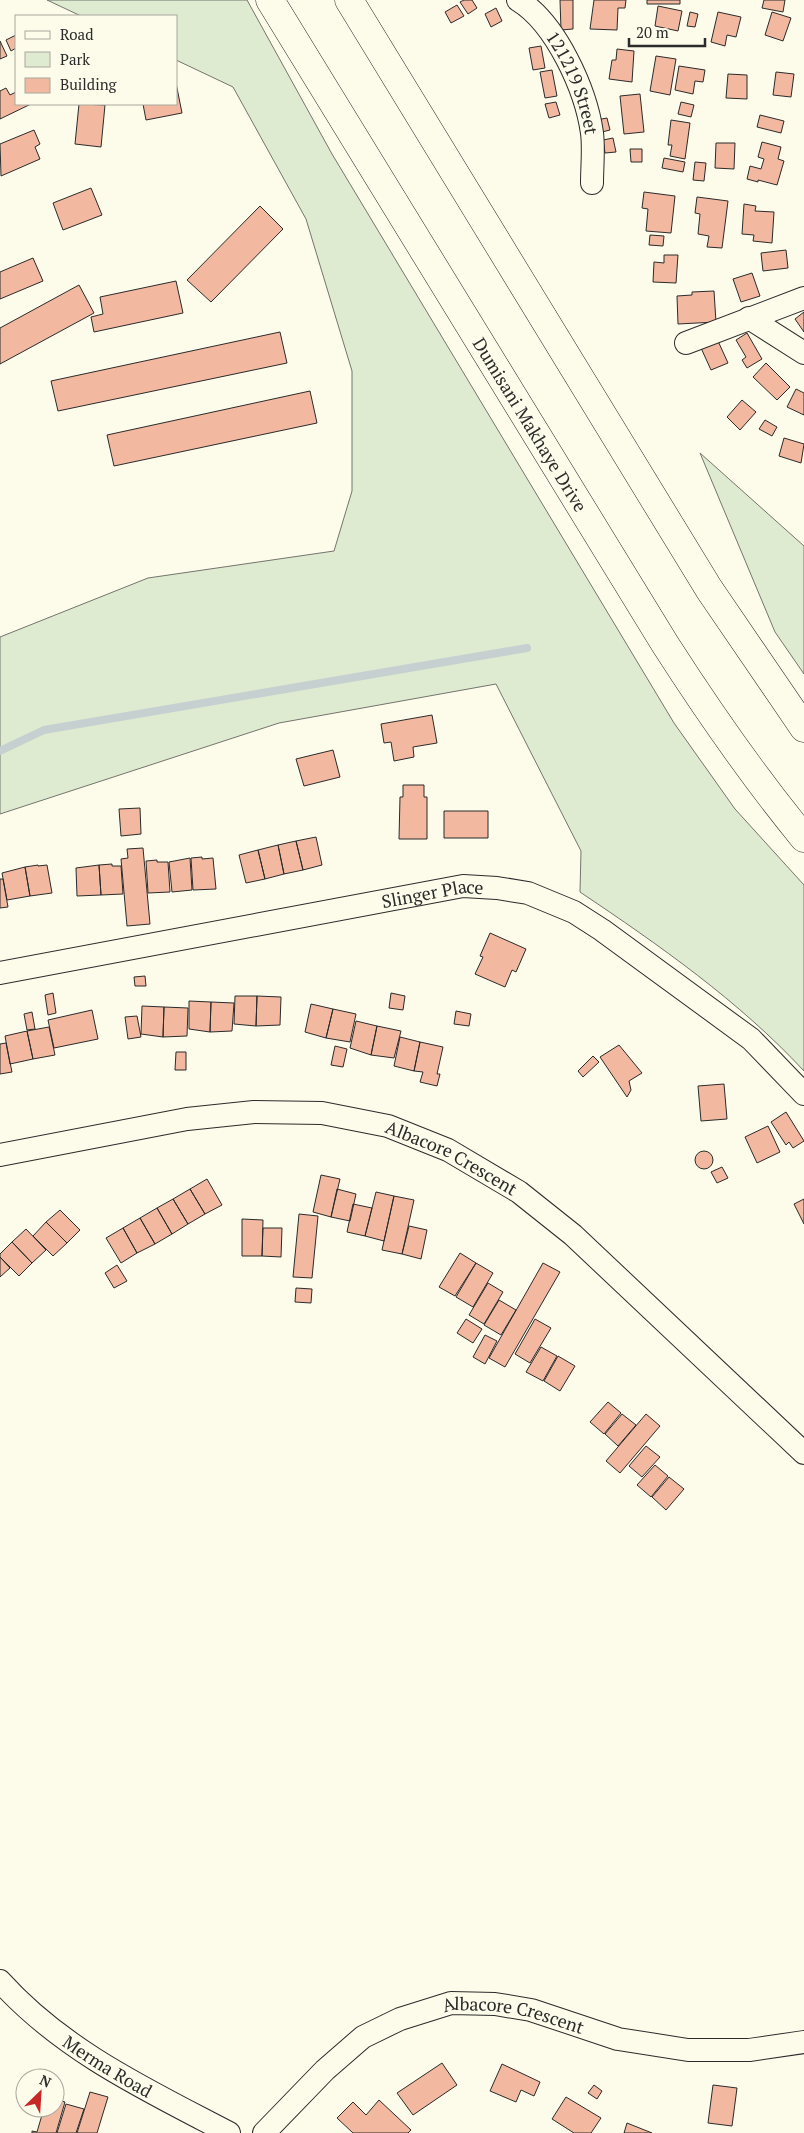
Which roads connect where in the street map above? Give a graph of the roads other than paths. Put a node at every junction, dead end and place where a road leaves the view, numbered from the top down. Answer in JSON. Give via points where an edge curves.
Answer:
{"nodes":[{"id":1,"x":270,"y":0,"type":"edge"},
{"id":2,"x":349,"y":0,"type":"edge"},
{"id":3,"x":518,"y":0,"type":"edge"},
{"id":4,"x":592,"y":183,"type":"dead end"},
{"id":5,"x":804,"y":298,"type":"edge"},
{"id":6,"x":749,"y":318,"type":"junction"},
{"id":7,"x":686,"y":343,"type":"dead end"},
{"id":8,"x":804,"y":353,"type":"edge"},
{"id":9,"x":804,"y":728,"type":"edge"},
{"id":10,"x":804,"y":838,"type":"edge"},
{"id":11,"x":0,"y":973,"type":"edge"},
{"id":12,"x":804,"y":1094,"type":"edge"},
{"id":13,"x":0,"y":1154,"type":"edge"},
{"id":14,"x":804,"y":1453,"type":"edge"},
{"id":15,"x":0,"y":1981,"type":"edge"},
{"id":16,"x":804,"y":2042,"type":"edge"},
{"id":17,"x":228,"y":2133,"type":"edge"},
{"id":18,"x":264,"y":2133,"type":"edge"}],
"edges":[{"from":1,"to":10,"type":"main road","name":"Dumisani Makhaye Drive","via":[[665,644],[741,756]]},
{"from":2,"to":9,"type":"main road","via":[[709,589]]},
{"from":3,"to":4,"type":"street","name":"121219 Street","via":[[539,16],[570,64],[592,130]]},
{"from":5,"to":6,"type":"street"},
{"from":6,"to":7,"type":"street"},
{"from":6,"to":8,"type":"street"},
{"from":11,"to":12,"type":"street","name":"Slinger Place","via":[[463,886],[497,888],[528,893],[552,902],[602,930],[751,1039]]},
{"from":13,"to":14,"type":"street","name":"Albacore Crescent","via":[[187,1119],[254,1112],[322,1113],[388,1126],[448,1150],[519,1192],[573,1236]]},
{"from":15,"to":17,"type":"street","name":"Merma Road","via":[[54,2032],[96,2062]]},
{"from":16,"to":18,"type":"street","name":"Albacore Crescent","via":[[750,2050],[688,2050],[618,2039],[532,2010],[495,2004],[451,2003],[400,2018],[363,2037]]}]}
